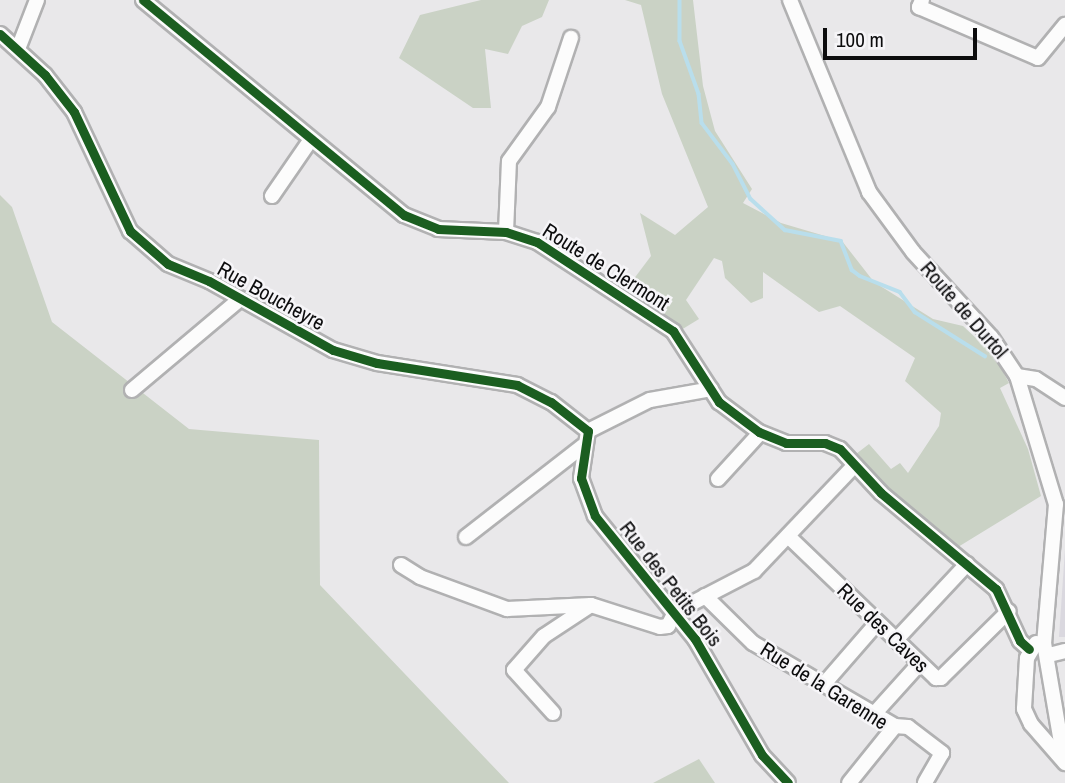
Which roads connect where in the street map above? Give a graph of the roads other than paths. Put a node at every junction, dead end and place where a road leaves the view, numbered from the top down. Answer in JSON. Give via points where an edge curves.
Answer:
{"nodes":[{"id":1,"x":37,"y":0,"type":"edge"},
{"id":2,"x":142,"y":0,"type":"edge"},
{"id":3,"x":790,"y":0,"type":"edge"},
{"id":4,"x":920,"y":4,"type":"edge"},
{"id":5,"x":1065,"y":25,"type":"edge"},
{"id":6,"x":0,"y":34,"type":"edge"},
{"id":7,"x":571,"y":38,"type":"dead end"},
{"id":8,"x":18,"y":49,"type":"junction"},
{"id":9,"x":310,"y":141,"type":"junction"},
{"id":10,"x":272,"y":196,"type":"dead end"},
{"id":11,"x":506,"y":232,"type":"junction"},
{"id":12,"x":239,"y":300,"type":"junction"},
{"id":13,"x":1017,"y":376,"type":"junction"},
{"id":14,"x":711,"y":389,"type":"junction"},
{"id":15,"x":132,"y":390,"type":"dead end"},
{"id":16,"x":1065,"y":398,"type":"edge"},
{"id":17,"x":760,"y":433,"type":"junction"},
{"id":18,"x":586,"y":439,"type":"junction"},
{"id":19,"x":855,"y":465,"type":"junction"},
{"id":20,"x":718,"y":479,"type":"dead end"},
{"id":21,"x":466,"y":537,"type":"dead end"},
{"id":22,"x":789,"y":537,"type":"junction"},
{"id":23,"x":967,"y":564,"type":"junction"},
{"id":24,"x":401,"y":565,"type":"dead end"},
{"id":25,"x":705,"y":596,"type":"junction"},
{"id":26,"x":591,"y":605,"type":"junction"},
{"id":27,"x":1009,"y":611,"type":"junction"},
{"id":28,"x":675,"y":612,"type":"junction"},
{"id":29,"x":877,"y":623,"type":"junction"},
{"id":30,"x":897,"y":640,"type":"junction"},
{"id":31,"x":1029,"y":649,"type":"junction"},
{"id":32,"x":1047,"y":649,"type":"junction"},
{"id":33,"x":1065,"y":651,"type":"edge"},
{"id":34,"x":920,"y":663,"type":"junction"},
{"id":35,"x":824,"y":684,"type":"junction"},
{"id":36,"x":553,"y":713,"type":"dead end"},
{"id":37,"x":875,"y":713,"type":"junction"},
{"id":38,"x":895,"y":726,"type":"junction"},
{"id":39,"x":1062,"y":759,"type":"edge"},
{"id":40,"x":788,"y":783,"type":"edge"},
{"id":41,"x":849,"y":783,"type":"edge"},
{"id":42,"x":925,"y":783,"type":"edge"}],
"edges":[{"from":1,"to":8,"type":"street"},
{"from":2,"to":9,"type":"street","name":"Route de Clermont","via":[[167,25],[256,90]]},
{"from":3,"to":13,"type":"street","name":"Route de Durtol","via":[[869,192],[913,252],[991,337]]},
{"from":4,"to":5,"type":"street","via":[[1038,58]]},
{"from":6,"to":8,"type":"street","name":"Rue Boucheyre"},
{"from":7,"to":11,"type":"street","via":[[548,107],[509,161]]},
{"from":8,"to":12,"type":"street","name":"Rue Boucheyre","via":[[74,112],[124,220],[139,241],[168,264]]},
{"from":9,"to":10,"type":"street"},
{"from":9,"to":11,"type":"street","name":"Route de Clermont","via":[[416,222],[449,231]]},
{"from":11,"to":14,"type":"street","name":"Route de Clermont","via":[[554,251],[665,324],[694,356]]},
{"from":12,"to":15,"type":"street"},
{"from":12,"to":18,"type":"street","name":"Rue Boucheyre","via":[[317,343],[351,356],[520,386],[551,402]]},
{"from":13,"to":16,"type":"street","via":[[1036,379]]},
{"from":13,"to":32,"type":"street","name":"Route de Durtol","via":[[1056,504]]},
{"from":14,"to":17,"type":"street","name":"Route de Clermont"},
{"from":14,"to":18,"type":"street","via":[[650,400]]},
{"from":17,"to":19,"type":"street","name":"Route de Clermont","via":[[786,443],[831,445]]},
{"from":17,"to":20,"type":"street"},
{"from":18,"to":21,"type":"street"},
{"from":18,"to":28,"type":"street","name":"Rue des Petits Bois","via":[[581,478],[595,516]]},
{"from":19,"to":22,"type":"street"},
{"from":19,"to":23,"type":"street","name":"Route de Clermont","via":[[881,493]]},
{"from":22,"to":25,"type":"street","via":[[754,571]]},
{"from":22,"to":29,"type":"street","name":"Rue des Caves"},
{"from":23,"to":27,"type":"street","name":"Route de Clermont","via":[[996,589]]},
{"from":23,"to":30,"type":"street"},
{"from":24,"to":26,"type":"street","via":[[420,577],[507,609]]},
{"from":25,"to":28,"type":"street"},
{"from":25,"to":35,"type":"street","name":"Rue de la Garenne","via":[[753,643]]},
{"from":26,"to":28,"type":"street","via":[[660,627],[668,625]]},
{"from":26,"to":36,"type":"street","via":[[544,636],[514,670]]},
{"from":27,"to":31,"type":"street","name":"Route de Clermont","via":[[1020,641]]},
{"from":27,"to":34,"type":"street","name":"Rue des Caves","via":[[941,678]]},
{"from":28,"to":40,"type":"street","name":"Rue des Petits Bois","via":[[720,678],[762,755]]},
{"from":29,"to":30,"type":"street","name":"Rue des Caves"},
{"from":29,"to":35,"type":"street"},
{"from":30,"to":34,"type":"street","name":"Rue des Caves"},
{"from":31,"to":32,"type":"street"},
{"from":31,"to":39,"type":"street","via":[[1023,689],[1026,717]]},
{"from":32,"to":33,"type":"street"},
{"from":32,"to":39,"type":"street","name":"Route de Durtol"},
{"from":34,"to":37,"type":"street"},
{"from":35,"to":37,"type":"street","name":"Rue de la Garenne"},
{"from":37,"to":38,"type":"street","name":"Rue de la Garenne"},
{"from":38,"to":41,"type":"street","name":"Rue de la Garenne"},
{"from":38,"to":42,"type":"street","via":[[908,727],[942,753]]}]}
